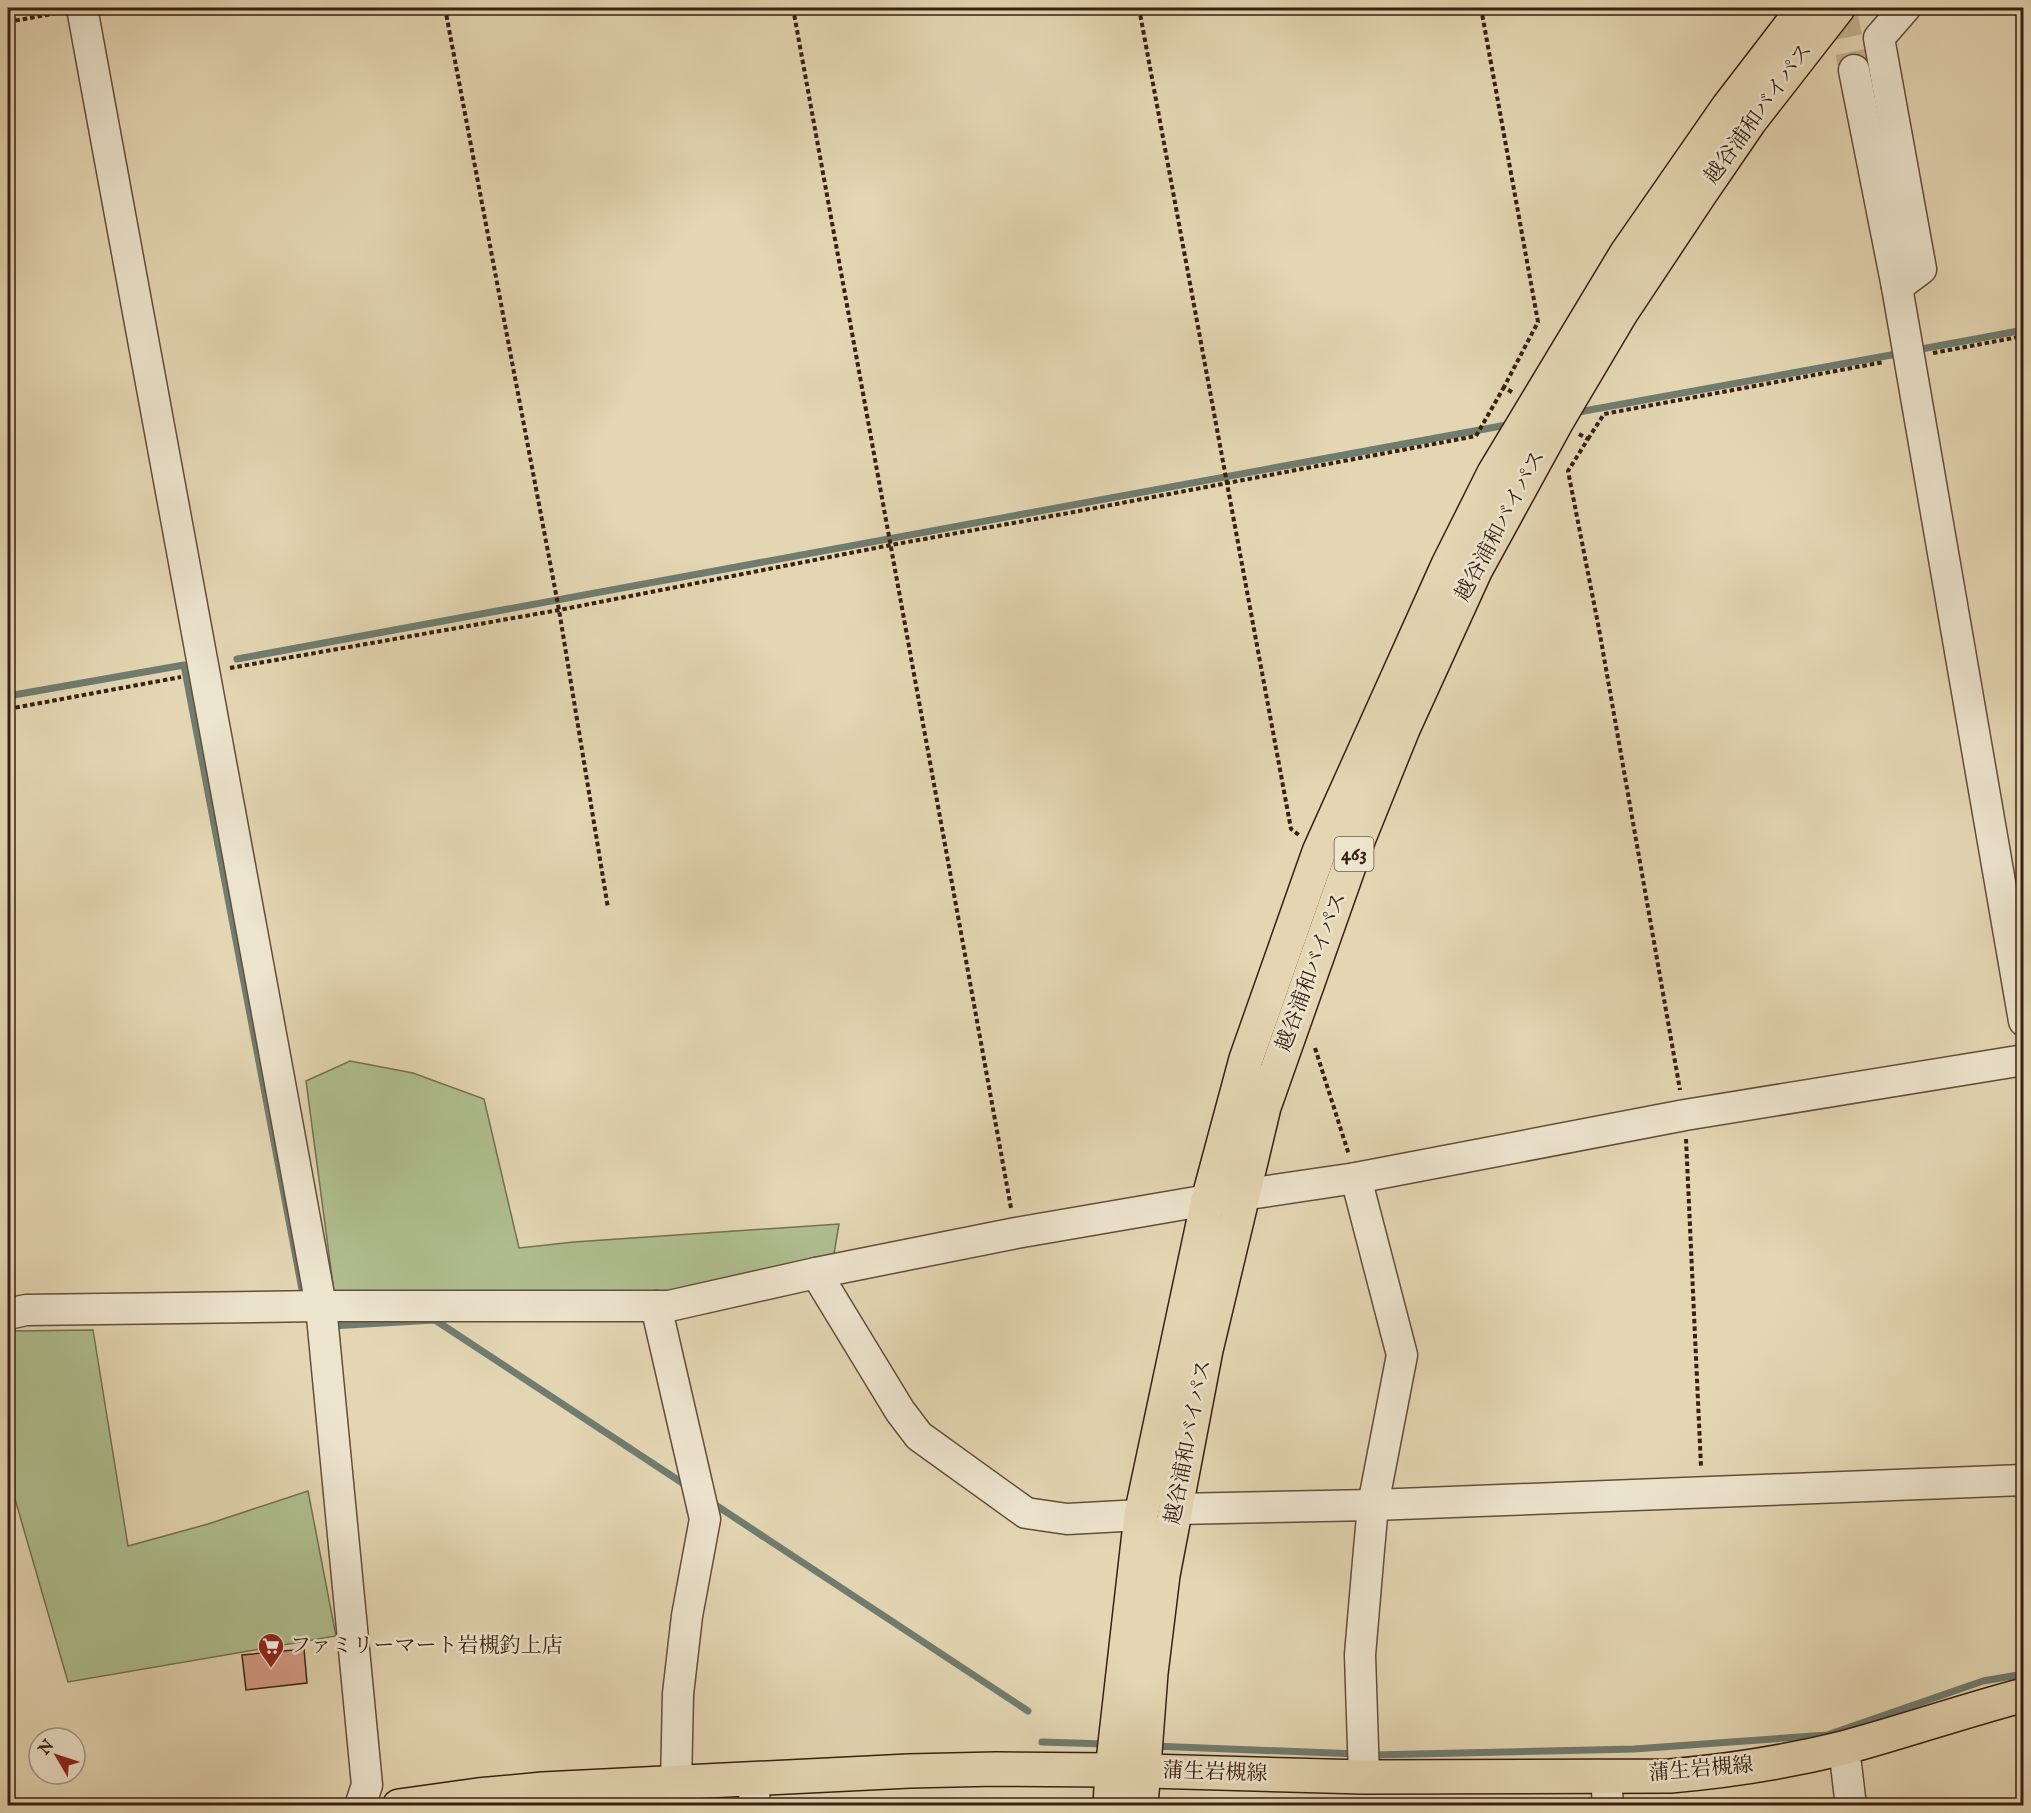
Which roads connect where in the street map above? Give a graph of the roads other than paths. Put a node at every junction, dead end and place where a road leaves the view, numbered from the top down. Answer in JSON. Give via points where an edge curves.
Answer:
{"nodes":[{"id":1,"x":82,"y":8,"type":"edge"},
{"id":2,"x":1804,"y":8,"type":"edge"},
{"id":3,"x":1838,"y":8,"type":"edge"},
{"id":4,"x":1905,"y":8,"type":"edge"},
{"id":5,"x":1854,"y":70,"type":"tunnel mouth"},
{"id":6,"x":1897,"y":287,"type":"junction"},
{"id":7,"x":1545,"y":414,"type":"junction"},
{"id":8,"x":2024,"y":1021,"type":"edge"},
{"id":9,"x":2024,"y":1060,"type":"edge"},
{"id":10,"x":1356,"y":1178,"type":"junction"},
{"id":11,"x":1243,"y":1195,"type":"junction"},
{"id":12,"x":1208,"y":1200,"type":"junction"},
{"id":13,"x":816,"y":1274,"type":"junction"},
{"id":14,"x":321,"y":1306,"type":"junction"},
{"id":15,"x":656,"y":1306,"type":"junction"},
{"id":16,"x":8,"y":1314,"type":"edge"},
{"id":17,"x":2024,"y":1480,"type":"edge"},
{"id":18,"x":1373,"y":1504,"type":"junction"},
{"id":19,"x":1176,"y":1509,"type":"junction"},
{"id":20,"x":1141,"y":1515,"type":"junction"},
{"id":21,"x":2024,"y":1695,"type":"edge"},
{"id":22,"x":1844,"y":1748,"type":"junction"},
{"id":23,"x":1128,"y":1770,"type":"junction"},
{"id":24,"x":1364,"y":1778,"type":"junction"},
{"id":25,"x":676,"y":1784,"type":"junction"},
{"id":26,"x":1607,"y":1791,"type":"edge"},
{"id":27,"x":754,"y":1792,"type":"edge"},
{"id":28,"x":360,"y":1806,"type":"edge"},
{"id":29,"x":399,"y":1806,"type":"edge"},
{"id":30,"x":1110,"y":1806,"type":"edge"},
{"id":31,"x":1141,"y":1806,"type":"edge"},
{"id":32,"x":1851,"y":1806,"type":"edge"}],
"edges":[{"from":1,"to":14,"type":"street"},
{"from":2,"to":7,"type":"main road","name":"越谷浦和バイパス","number":"463","via":[[1728,107],[1626,254]]},
{"from":3,"to":7,"type":"main road","name":"越谷浦和バイパス","number":"463","via":[[1750,121],[1621,313]]},
{"from":4,"to":6,"type":"street","via":[[1879,38],[1921,269]]},
{"from":5,"to":6,"type":"street"},
{"from":6,"to":8,"type":"street"},
{"from":7,"to":11,"type":"main road","name":"越谷浦和バイパス","number":"463","via":[[1403,729],[1359,838],[1268,1097]]},
{"from":7,"to":12,"type":"main road","name":"越谷浦和バイパス","number":"463","via":[[1494,473],[1448,565],[1319,852],[1246,1059]]},
{"from":9,"to":10,"type":"street","via":[[1684,1115]]},
{"from":10,"to":11,"type":"street"},
{"from":10,"to":18,"type":"street","via":[[1402,1355]]},
{"from":11,"to":12,"type":"street"},
{"from":11,"to":19,"type":"main road","name":"越谷浦和バイパス","number":"463","via":[[1206,1350]]},
{"from":12,"to":13,"type":"street","via":[[1016,1233]]},
{"from":12,"to":20,"type":"main road","name":"越谷浦和バイパス","number":"463"},
{"from":13,"to":15,"type":"street"},
{"from":13,"to":20,"type":"street","via":[[919,1436],[1026,1513],[1067,1520]]},
{"from":14,"to":15,"type":"street"},
{"from":14,"to":16,"type":"street","via":[[26,1310]]},
{"from":14,"to":28,"type":"street","via":[[367,1785]]},
{"from":15,"to":25,"type":"street","via":[[705,1519],[678,1694]]},
{"from":17,"to":18,"type":"street"},
{"from":18,"to":19,"type":"street"},
{"from":18,"to":24,"type":"street","via":[[1360,1655]]},
{"from":19,"to":23,"type":"main road","name":"越谷浦和バイパス","number":"463","via":[[1151,1673]]},
{"from":20,"to":23,"type":"main road","name":"越谷浦和バイパス","number":"463"},
{"from":21,"to":22,"type":"main road","name":"蒲生岩槻線"},
{"from":22,"to":26,"type":"main road","name":"蒲生岩槻線","via":[[1714,1772],[1670,1776]]},
{"from":22,"to":32,"type":"street"},
{"from":23,"to":24,"type":"main road","name":"蒲生岩槻線"},
{"from":23,"to":27,"type":"main road","name":"蒲生岩槻線","via":[[996,1769]]},
{"from":23,"to":30,"type":"main road","name":"越谷浦和バイパス","number":"463"},
{"from":23,"to":31,"type":"main road","name":"越谷浦和バイパス","number":"463"},
{"from":24,"to":26,"type":"main road","name":"蒲生岩槻線"},
{"from":25,"to":27,"type":"main road","name":"蒲生岩槻線"},
{"from":25,"to":29,"type":"main road","name":"蒲生岩槻線","via":[[478,1795]]}]}
